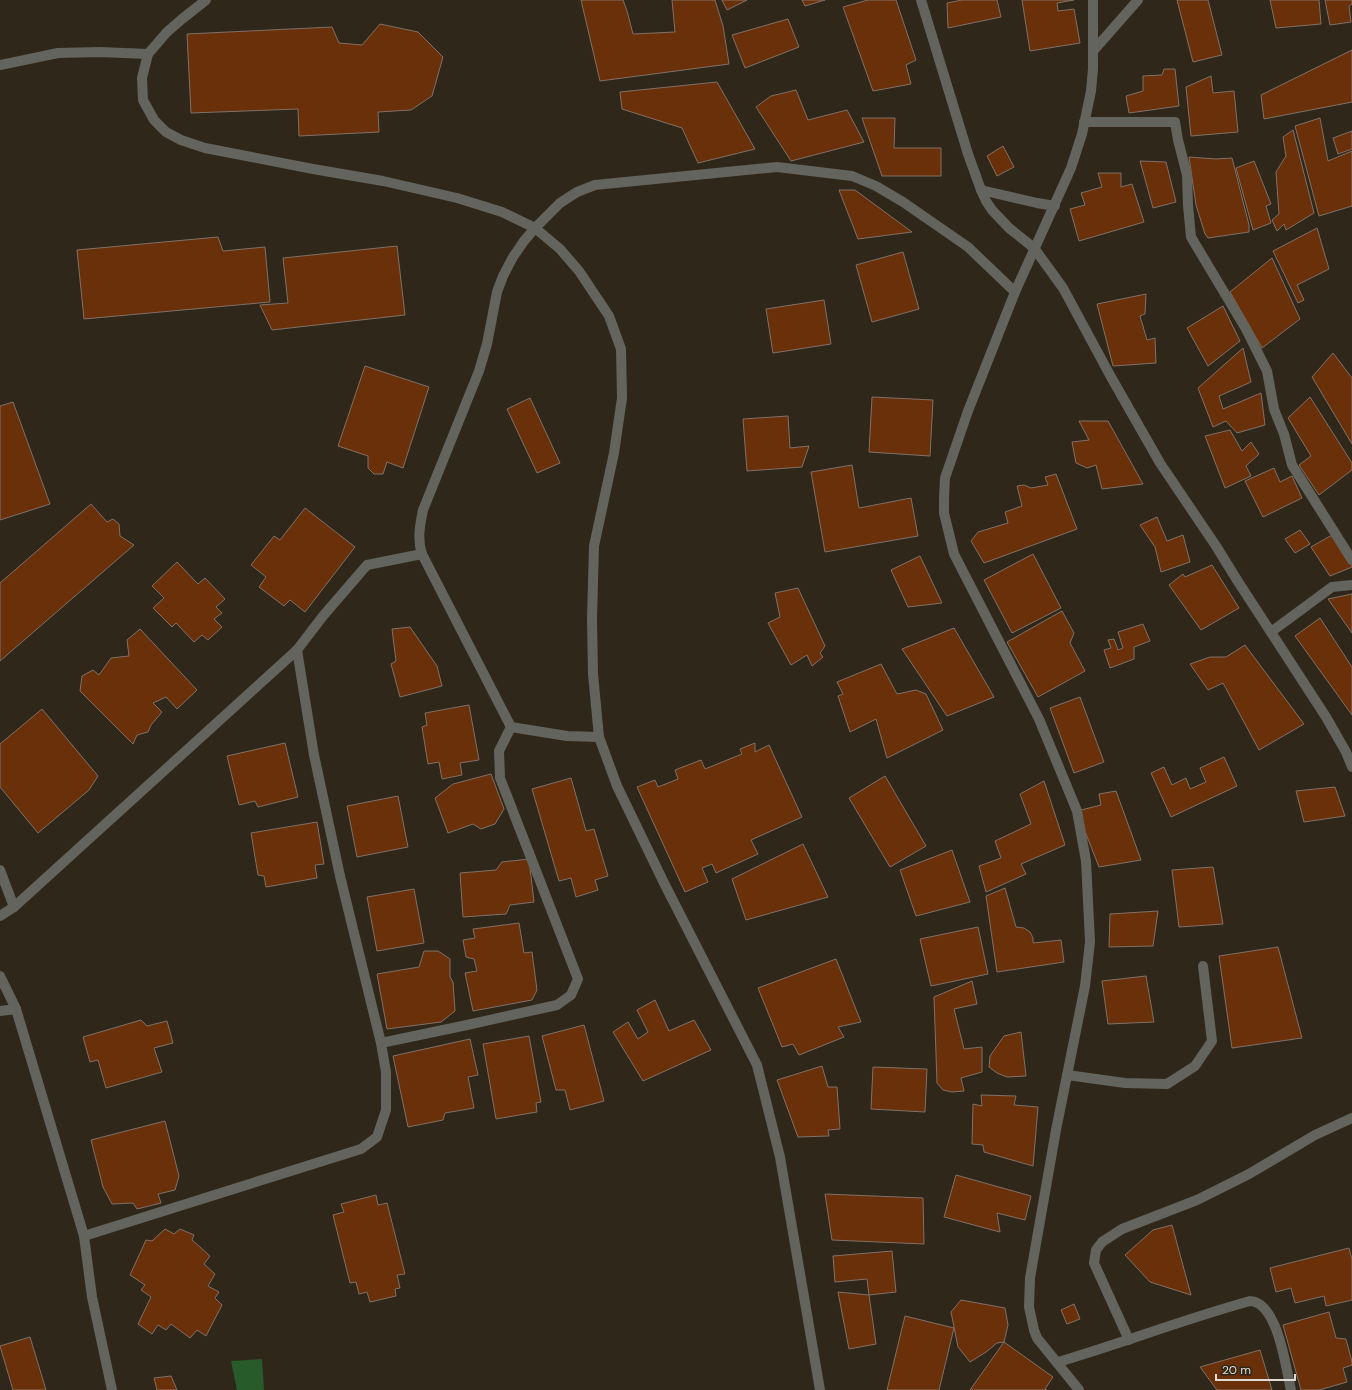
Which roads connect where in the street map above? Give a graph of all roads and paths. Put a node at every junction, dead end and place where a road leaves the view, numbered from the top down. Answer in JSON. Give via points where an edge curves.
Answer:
{"nodes":[{"id":1,"x":206,"y":0,"type":"edge"},
{"id":2,"x":921,"y":0,"type":"edge"},
{"id":3,"x":1093,"y":0,"type":"edge"},
{"id":4,"x":1138,"y":0,"type":"edge"},
{"id":5,"x":1094,"y":50,"type":"junction"},
{"id":6,"x":148,"y":54,"type":"junction"},
{"id":7,"x":0,"y":65,"type":"edge"},
{"id":8,"x":1084,"y":122,"type":"junction"},
{"id":9,"x":981,"y":190,"type":"junction"},
{"id":10,"x":1055,"y":206,"type":"junction"},
{"id":11,"x":535,"y":228,"type":"junction"},
{"id":12,"x":1034,"y":248,"type":"junction"},
{"id":13,"x":1015,"y":292,"type":"junction"},
{"id":14,"x":422,"y":554,"type":"junction"},
{"id":15,"x":1352,"y":560,"type":"edge"},
{"id":16,"x":1352,"y":585,"type":"edge"},
{"id":17,"x":1271,"y":632,"type":"junction"},
{"id":18,"x":297,"y":650,"type":"junction"},
{"id":19,"x":511,"y":727,"type":"junction"},
{"id":20,"x":599,"y":737,"type":"junction"},
{"id":21,"x":1352,"y":767,"type":"edge"},
{"id":22,"x":0,"y":870,"type":"edge"},
{"id":23,"x":14,"y":907,"type":"junction"},
{"id":24,"x":0,"y":916,"type":"edge"},
{"id":25,"x":1203,"y":966,"type":"dead end"},
{"id":26,"x":0,"y":976,"type":"edge"},
{"id":27,"x":16,"y":1010,"type":"junction"},
{"id":28,"x":0,"y":1011,"type":"edge"},
{"id":29,"x":381,"y":1043,"type":"junction"},
{"id":30,"x":1067,"y":1074,"type":"junction"},
{"id":31,"x":1352,"y":1118,"type":"edge"},
{"id":32,"x":84,"y":1236,"type":"junction"},
{"id":33,"x":1129,"y":1340,"type":"junction"},
{"id":34,"x":1058,"y":1362,"type":"junction"},
{"id":35,"x":112,"y":1390,"type":"edge"},
{"id":36,"x":820,"y":1390,"type":"edge"},
{"id":37,"x":1079,"y":1390,"type":"edge"},
{"id":38,"x":1291,"y":1390,"type":"edge"}],
"edges":[{"from":1,"to":6,"type":"street","via":[[167,32]]},
{"from":2,"to":9,"type":"street"},
{"from":3,"to":5,"type":"street"},
{"from":4,"to":5,"type":"street"},
{"from":5,"to":8,"type":"street","via":[[1091,91]]},
{"from":6,"to":7,"type":"street","via":[[58,54]]},
{"from":6,"to":11,"type":"street","via":[[142,78],[144,100],[154,120],[166,132],[181,140],[242,156],[383,181],[457,198],[502,212]]},
{"from":8,"to":10,"type":"street","via":[[1071,168]]},
{"from":8,"to":15,"type":"street","via":[[1175,122],[1187,175],[1191,237],[1246,329],[1267,371],[1274,409],[1292,465]]},
{"from":9,"to":10,"type":"street"},
{"from":9,"to":12,"type":"street","via":[[998,217]]},
{"from":10,"to":12,"type":"street"},
{"from":11,"to":13,"type":"street","via":[[560,203],[577,192],[595,185],[777,167],[826,172],[852,176],[903,202],[968,247]]},
{"from":11,"to":14,"type":"street","via":[[513,257],[499,287],[479,371],[423,510],[419,533]]},
{"from":11,"to":20,"type":"street","via":[[560,249],[579,271],[609,316],[621,349],[622,398],[594,546],[593,667]]},
{"from":12,"to":13,"type":"street"},
{"from":12,"to":17,"type":"street","via":[[1063,288],[1160,463]]},
{"from":13,"to":30,"type":"street","via":[[952,453],[945,478],[944,514],[954,554],[1039,719],[1077,811],[1086,861],[1090,942],[1085,986]]},
{"from":14,"to":18,"type":"street","via":[[367,565],[322,616]]},
{"from":14,"to":19,"type":"street"},
{"from":16,"to":17,"type":"street","via":[[1332,587]]},
{"from":17,"to":21,"type":"street","via":[[1326,717]]},
{"from":18,"to":23,"type":"street"},
{"from":18,"to":29,"type":"street","via":[[315,762]]},
{"from":19,"to":20,"type":"street","via":[[567,736]]},
{"from":19,"to":29,"type":"street","via":[[499,751],[500,778],[578,979],[571,995],[557,1005]]},
{"from":20,"to":36,"type":"street","via":[[617,786],[757,1065],[780,1157]]},
{"from":22,"to":23,"type":"street"},
{"from":23,"to":24,"type":"street"},
{"from":25,"to":30,"type":"street","via":[[1212,1041],[1195,1066],[1167,1084],[1125,1083]]},
{"from":26,"to":27,"type":"street"},
{"from":27,"to":28,"type":"street"},
{"from":27,"to":32,"type":"street"},
{"from":29,"to":32,"type":"street","via":[[386,1072],[386,1110],[377,1137],[361,1149]]},
{"from":30,"to":34,"type":"street","via":[[1030,1278],[1029,1307],[1037,1338]]},
{"from":31,"to":33,"type":"street","via":[[1315,1135],[1249,1174],[1203,1197],[1122,1229],[1102,1242],[1096,1250],[1094,1263]]},
{"from":32,"to":35,"type":"street","via":[[92,1297]]},
{"from":33,"to":34,"type":"street"},
{"from":33,"to":38,"type":"street","via":[[1204,1314],[1255,1301],[1273,1318]]},
{"from":34,"to":37,"type":"street"}]}
